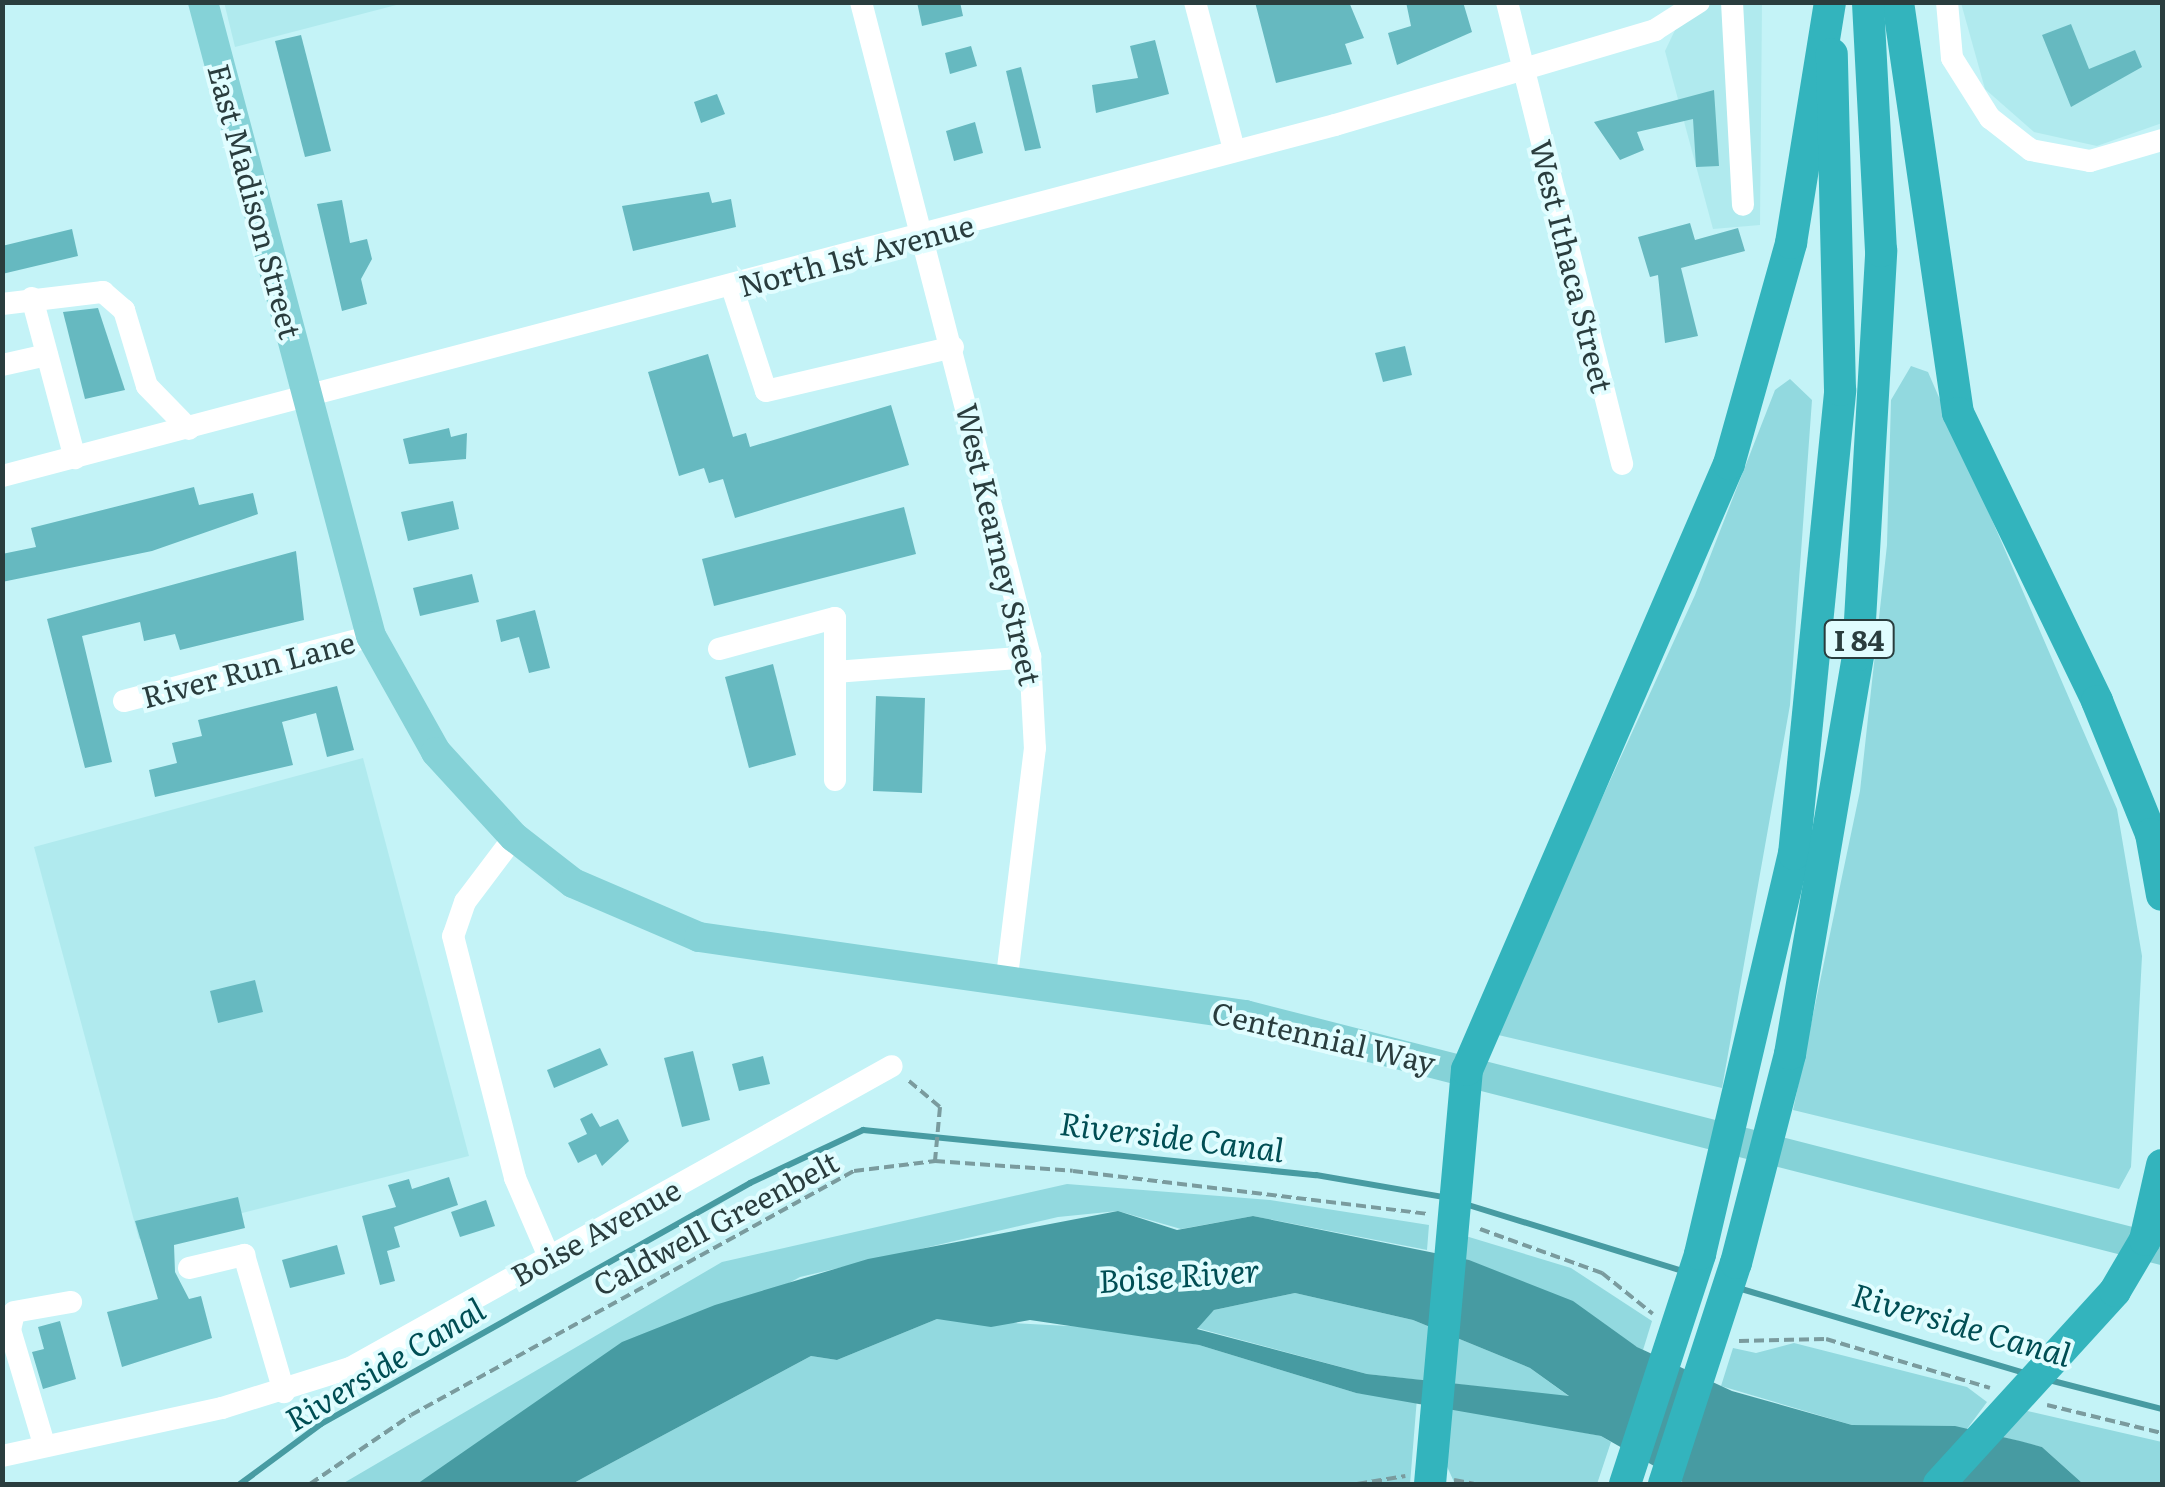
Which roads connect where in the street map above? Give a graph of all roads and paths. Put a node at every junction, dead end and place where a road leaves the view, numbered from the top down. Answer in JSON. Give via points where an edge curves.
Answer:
{"nodes":[{"id":1,"x":203,"y":2,"type":"edge"},
{"id":2,"x":861,"y":2,"type":"edge"},
{"id":3,"x":1195,"y":2,"type":"edge"},
{"id":4,"x":1507,"y":2,"type":"edge"},
{"id":5,"x":1699,"y":2,"type":"edge"},
{"id":6,"x":1732,"y":2,"type":"edge"},
{"id":7,"x":1868,"y":2,"type":"edge"},
{"id":8,"x":1898,"y":2,"type":"edge"},
{"id":9,"x":1947,"y":2,"type":"edge"},
{"id":10,"x":1830,"y":3,"type":"edge"},
{"id":11,"x":1524,"y":69,"type":"junction"},
{"id":12,"x":2162,"y":140,"type":"edge"},
{"id":13,"x":1234,"y":150,"type":"junction"},
{"id":14,"x":1743,"y":205,"type":"dead end"},
{"id":15,"x":924,"y":236,"type":"junction"},
{"id":16,"x":732,"y":287,"type":"junction"},
{"id":17,"x":32,"y":298,"type":"junction"},
{"id":18,"x":2,"y":304,"type":"edge"},
{"id":19,"x":953,"y":346,"type":"junction"},
{"id":20,"x":47,"y":355,"type":"junction"},
{"id":21,"x":2,"y":365,"type":"edge"},
{"id":22,"x":308,"y":400,"type":"junction"},
{"id":23,"x":189,"y":429,"type":"junction"},
{"id":24,"x":75,"y":458,"type":"junction"},
{"id":25,"x":1622,"y":464,"type":"dead end"},
{"id":26,"x":2,"y":476,"type":"edge"},
{"id":27,"x":371,"y":636,"type":"junction"},
{"id":28,"x":719,"y":648,"type":"dead end"},
{"id":29,"x":1030,"y":657,"type":"junction"},
{"id":30,"x":835,"y":672,"type":"junction"},
{"id":31,"x":124,"y":700,"type":"dead end"},
{"id":32,"x":835,"y":780,"type":"dead end"},
{"id":33,"x":514,"y":837,"type":"junction"},
{"id":34,"x":2162,"y":895,"type":"edge"},
{"id":35,"x":1007,"y":975,"type":"junction"},
{"id":36,"x":892,"y":1066,"type":"joint"},
{"id":37,"x":1466,"y":1070,"type":"junction"},
{"id":38,"x":935,"y":1162,"type":"junction"},
{"id":39,"x":2162,"y":1165,"type":"edge"},
{"id":40,"x":1444,"y":1218,"type":"dead end"},
{"id":41,"x":1462,"y":1224,"type":"dead end"},
{"id":42,"x":2157,"y":1244,"type":"edge"},
{"id":43,"x":549,"y":1257,"type":"junction"},
{"id":44,"x":189,"y":1268,"type":"dead end"},
{"id":45,"x":70,"y":1302,"type":"dead end"},
{"id":46,"x":1672,"y":1320,"type":"dead end"},
{"id":47,"x":1729,"y":1338,"type":"dead end"},
{"id":48,"x":284,"y":1392,"type":"junction"},
{"id":49,"x":2002,"y":1392,"type":"dead end"},
{"id":50,"x":2037,"y":1402,"type":"dead end"},
{"id":51,"x":2162,"y":1434,"type":"edge"},
{"id":52,"x":44,"y":1444,"type":"junction"},
{"id":53,"x":2,"y":1456,"type":"edge"},
{"id":54,"x":310,"y":1484,"type":"edge"},
{"id":55,"x":1430,"y":1484,"type":"edge"},
{"id":56,"x":1625,"y":1484,"type":"edge"},
{"id":57,"x":1664,"y":1484,"type":"edge"},
{"id":58,"x":1939,"y":1484,"type":"edge"}],
"edges":[{"from":1,"to":22,"type":"main road","name":"East Madison Street"},
{"from":2,"to":15,"type":"street","name":"West Kearney Street"},
{"from":3,"to":13,"type":"street"},
{"from":4,"to":11,"type":"street","name":"West Ithaca Street"},
{"from":5,"to":11,"type":"street","name":"North 1st Avenue","via":[[1656,30]]},
{"from":6,"to":14,"type":"street"},
{"from":7,"to":57,"type":"highway","number":"I 84","via":[[1880,251],[1858,655],[1790,1054],[1736,1263]]},
{"from":8,"to":34,"type":"highway","via":[[1958,413],[2097,702],[2151,834]]},
{"from":9,"to":12,"type":"street","via":[[1952,58],[1990,118],[2031,150],[2090,161]]},
{"from":10,"to":37,"type":"highway","via":[[1787,261],[1728,464]]},
{"from":10,"to":56,"type":"highway","number":"I 84","via":[[1840,390],[1820,658],[1794,854],[1700,1254]]},
{"from":11,"to":13,"type":"street","name":"North 1st Avenue"},
{"from":11,"to":25,"type":"street","name":"West Ithaca Street"},
{"from":13,"to":15,"type":"street","name":"North 1st Avenue"},
{"from":15,"to":16,"type":"street","name":"North 1st Avenue"},
{"from":15,"to":19,"type":"street","name":"West Kearney Street"},
{"from":16,"to":19,"type":"street","via":[[766,391]]},
{"from":16,"to":22,"type":"street","name":"North 1st Avenue"},
{"from":17,"to":18,"type":"street"},
{"from":17,"to":20,"type":"street"},
{"from":17,"to":23,"type":"street","via":[[88,288],[117,301],[146,386]]},
{"from":19,"to":29,"type":"street","name":"West Kearney Street"},
{"from":20,"to":21,"type":"street"},
{"from":20,"to":24,"type":"street"},
{"from":22,"to":23,"type":"street","name":"North 1st Avenue"},
{"from":22,"to":27,"type":"main road","name":"East Madison Street"},
{"from":23,"to":24,"type":"street","name":"North 1st Avenue"},
{"from":24,"to":26,"type":"street","name":"North 1st Avenue"},
{"from":27,"to":31,"type":"street","name":"River Run Lane"},
{"from":27,"to":33,"type":"main road","name":"Centennial Way","via":[[436,752]]},
{"from":28,"to":30,"type":"street","via":[[835,618]]},
{"from":29,"to":30,"type":"street"},
{"from":29,"to":35,"type":"street","name":"West Kearney Street","via":[[1035,748]]},
{"from":30,"to":32,"type":"street"},
{"from":33,"to":35,"type":"main road","name":"Centennial Way","via":[[573,883],[699,937]]},
{"from":33,"to":43,"type":"street","via":[[465,902],[453,936],[515,1178]]},
{"from":35,"to":37,"type":"main road","name":"Centennial Way","via":[[1244,1015]]},
{"from":36,"to":38,"type":"path","via":[[940,1107]]},
{"from":36,"to":43,"type":"street","name":"Boise Avenue"},
{"from":37,"to":42,"type":"main road","name":"Centennial Way"},
{"from":37,"to":55,"type":"highway"},
{"from":38,"to":40,"type":"path","name":"Caldwell Greenbelt"},
{"from":38,"to":54,"type":"path","name":"Caldwell Greenbelt","via":[[854,1171],[817,1188],[411,1415]]},
{"from":39,"to":42,"type":"highway"},
{"from":41,"to":46,"type":"path","via":[[1602,1273]]},
{"from":42,"to":58,"type":"highway"},
{"from":43,"to":48,"type":"street","name":"Boise Avenue","via":[[350,1368]]},
{"from":44,"to":48,"type":"street","via":[[244,1254]]},
{"from":45,"to":52,"type":"street","via":[[14,1312],[10,1330]]},
{"from":47,"to":49,"type":"path","via":[[1826,1340]]},
{"from":48,"to":52,"type":"street","name":"Boise Avenue"},
{"from":50,"to":51,"type":"path"},
{"from":52,"to":53,"type":"street","name":"Boise Avenue"}]}
